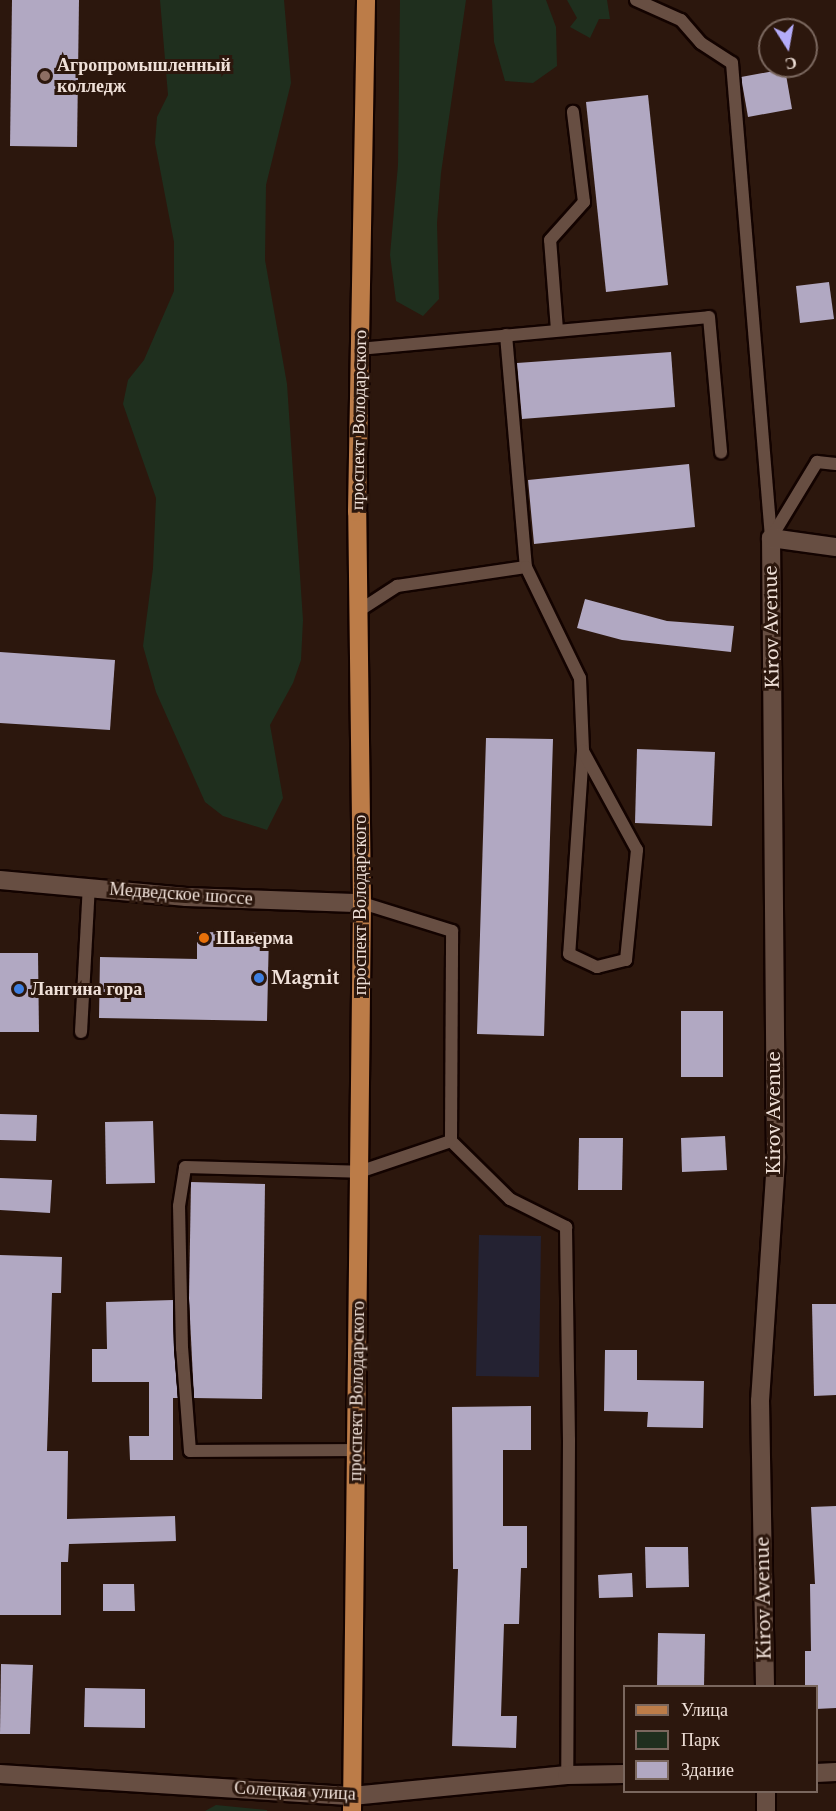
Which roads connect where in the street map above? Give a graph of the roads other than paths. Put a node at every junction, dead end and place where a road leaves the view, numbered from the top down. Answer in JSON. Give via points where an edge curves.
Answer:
{"nodes":[{"id":1,"x":366,"y":0,"type":"edge"},
{"id":2,"x":636,"y":0,"type":"edge"},
{"id":3,"x":573,"y":112,"type":"dead end"},
{"id":4,"x":557,"y":330,"type":"junction"},
{"id":5,"x":506,"y":334,"type":"junction"},
{"id":6,"x":359,"y":349,"type":"junction"},
{"id":7,"x":721,"y":452,"type":"dead end"},
{"id":8,"x":836,"y":464,"type":"edge"},
{"id":9,"x":771,"y":538,"type":"junction"},
{"id":10,"x":836,"y":547,"type":"edge"},
{"id":11,"x":526,"y":567,"type":"junction"},
{"id":12,"x":357,"y":612,"type":"junction"},
{"id":13,"x":583,"y":751,"type":"junction"},
{"id":14,"x":0,"y":879,"type":"edge"},
{"id":15,"x":89,"y":886,"type":"junction"},
{"id":16,"x":362,"y":903,"type":"junction"},
{"id":17,"x":81,"y":1032,"type":"dead end"},
{"id":18,"x":451,"y":1141,"type":"junction"},
{"id":19,"x":359,"y":1172,"type":"junction"},
{"id":20,"x":356,"y":1450,"type":"junction"},
{"id":21,"x":765,"y":1685,"type":"edge"},
{"id":22,"x":818,"y":1773,"type":"edge"},
{"id":23,"x":836,"y":1773,"type":"edge"},
{"id":24,"x":0,"y":1774,"type":"edge"},
{"id":25,"x":623,"y":1774,"type":"edge"},
{"id":26,"x":567,"y":1775,"type":"junction"},
{"id":27,"x":766,"y":1793,"type":"edge"},
{"id":28,"x":352,"y":1803,"type":"edge"},
{"id":29,"x":766,"y":1811,"type":"edge"}],
"edges":[{"from":1,"to":6,"type":"main road","name":"проспект Володарского"},
{"from":2,"to":9,"type":"lane","via":[[681,20],[701,43],[732,63]]},
{"from":3,"to":4,"type":"lane","via":[[584,202],[550,240]]},
{"from":4,"to":5,"type":"lane"},
{"from":4,"to":7,"type":"lane","via":[[709,317]]},
{"from":5,"to":6,"type":"lane"},
{"from":5,"to":11,"type":"lane"},
{"from":6,"to":12,"type":"main road","name":"проспект Володарского"},
{"from":8,"to":9,"type":"lane","via":[[817,462]]},
{"from":9,"to":10,"type":"street"},
{"from":9,"to":21,"type":"street","name":"Kirov Avenue","via":[[776,1157],[760,1401]]},
{"from":11,"to":12,"type":"lane","via":[[397,586]]},
{"from":11,"to":13,"type":"lane","via":[[580,678]]},
{"from":12,"to":16,"type":"main road","name":"проспект Володарского"},
{"from":13,"to":13,"type":"lane","via":[[569,954],[597,967],[626,960],[636,850]]},
{"from":14,"to":15,"type":"street","name":"Медведское шоссе"},
{"from":15,"to":16,"type":"street","name":"Медведское шоссе","via":[[186,897]]},
{"from":15,"to":17,"type":"lane"},
{"from":16,"to":18,"type":"lane","via":[[452,931]]},
{"from":16,"to":19,"type":"main road","name":"проспект Володарского"},
{"from":18,"to":19,"type":"lane"},
{"from":18,"to":26,"type":"lane","via":[[510,1199],[566,1227]]},
{"from":19,"to":20,"type":"main road","name":"проспект Володарского"},
{"from":19,"to":20,"type":"lane","via":[[185,1167],[179,1206],[189,1451]]},
{"from":20,"to":28,"type":"main road","name":"проспект Володарского"},
{"from":22,"to":23,"type":"street"},
{"from":24,"to":28,"type":"street","name":"Солецкая улица"},
{"from":25,"to":26,"type":"street","name":"Солецкая улица"},
{"from":26,"to":28,"type":"street","name":"Солецкая улица"},
{"from":27,"to":29,"type":"street"}]}
